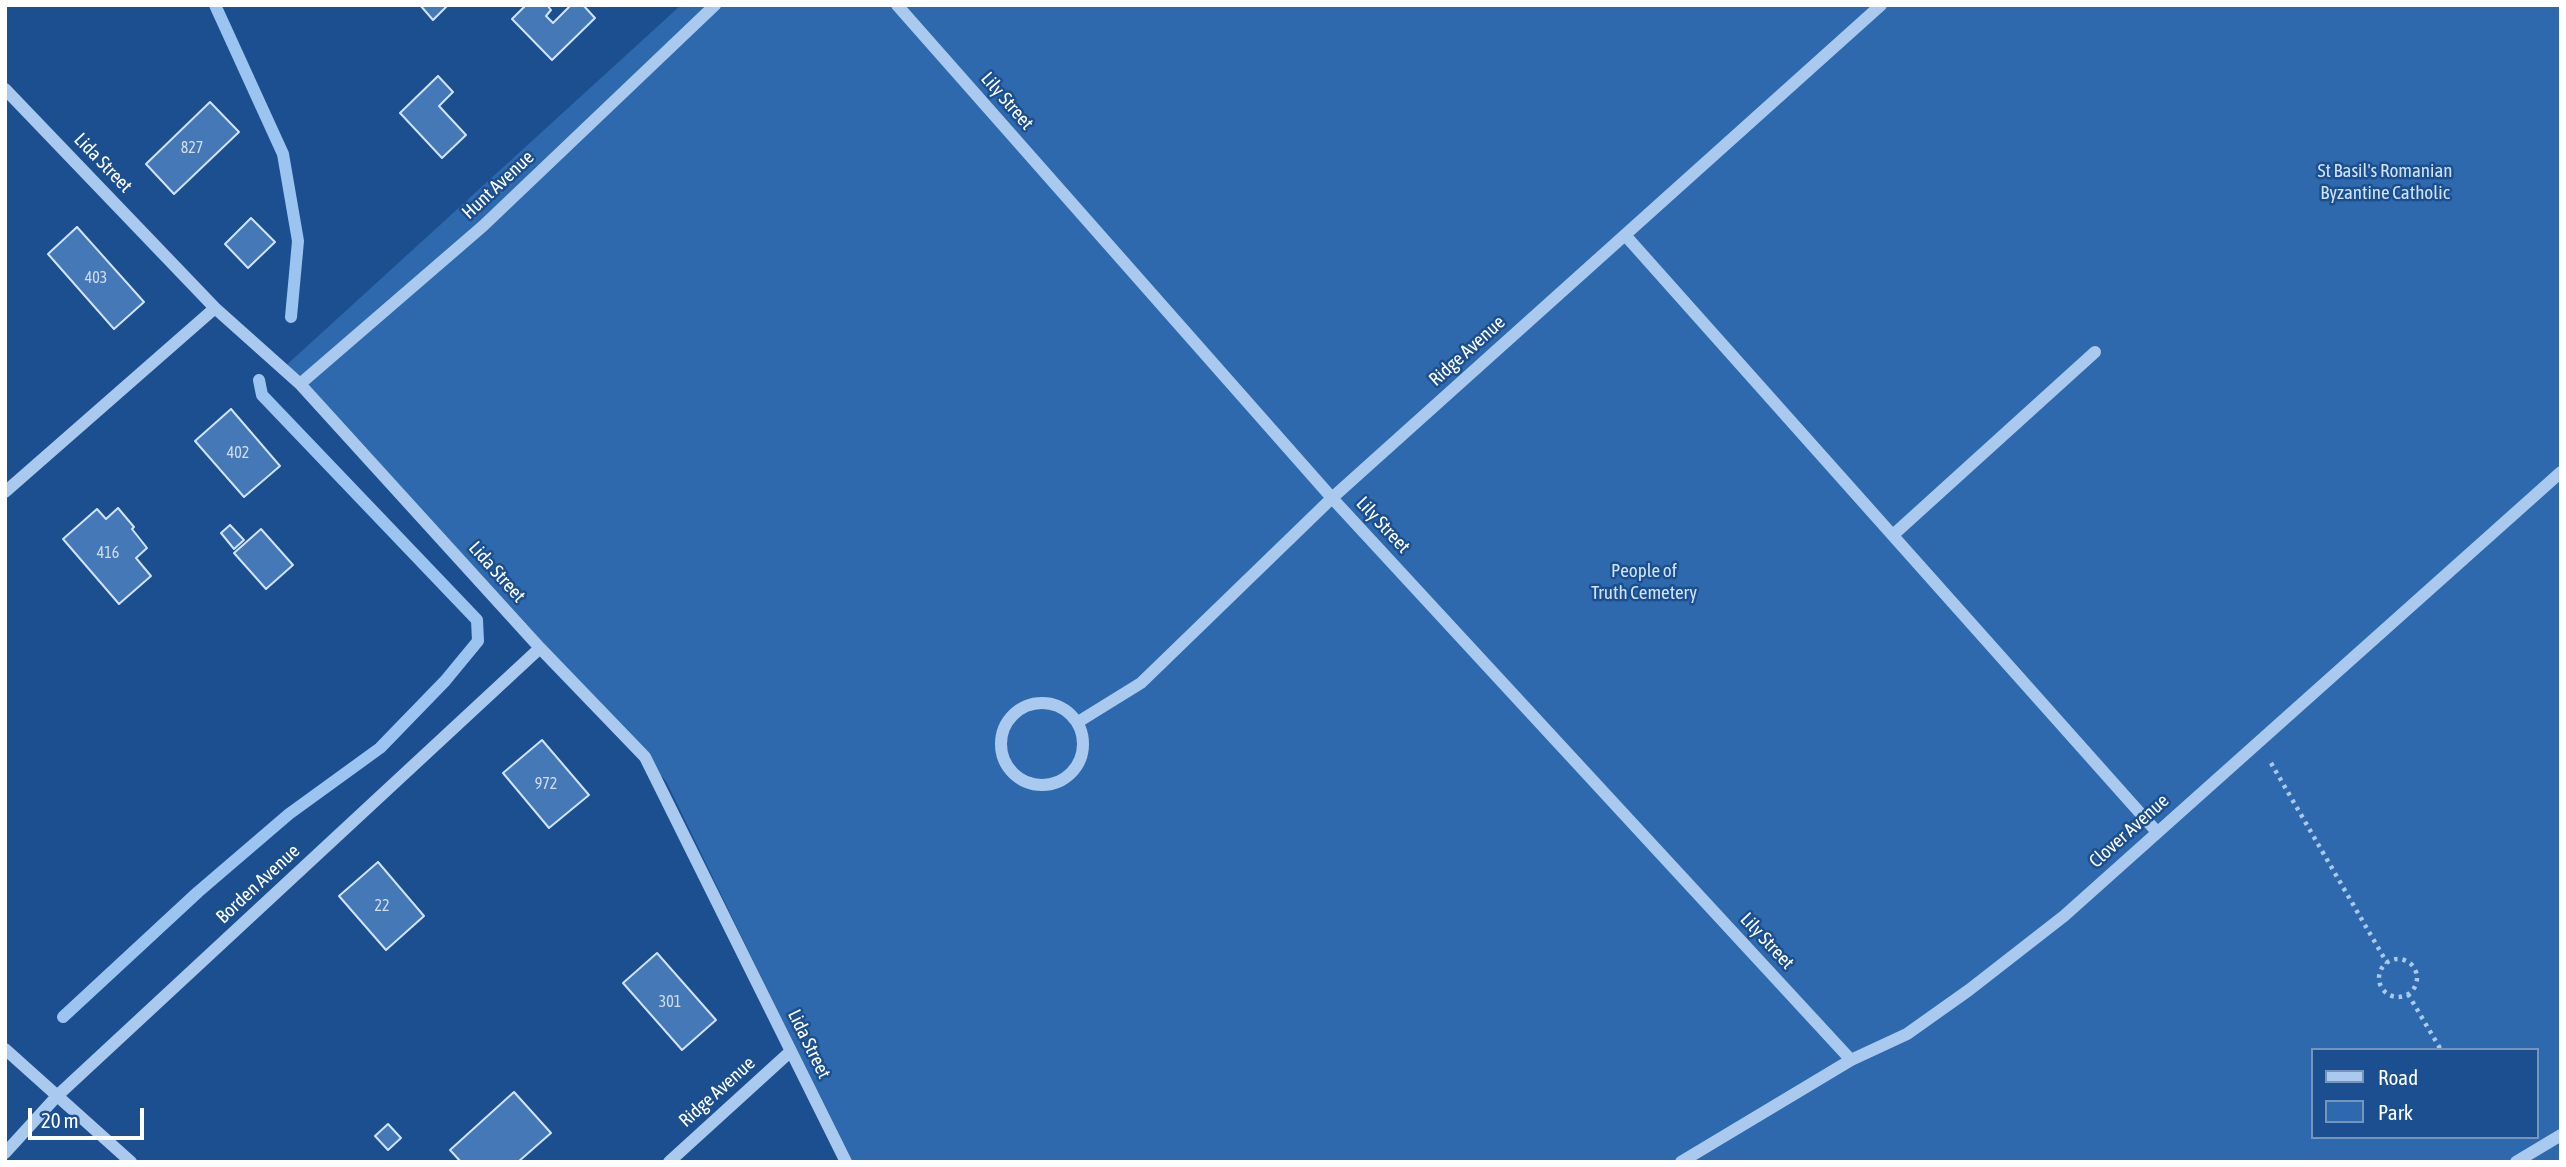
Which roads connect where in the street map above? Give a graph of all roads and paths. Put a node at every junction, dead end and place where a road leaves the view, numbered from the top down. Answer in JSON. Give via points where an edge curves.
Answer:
{"nodes":[{"id":1,"x":715,"y":5,"type":"edge"},
{"id":2,"x":897,"y":5,"type":"edge"},
{"id":3,"x":1881,"y":5,"type":"edge"},
{"id":4,"x":5,"y":89,"type":"edge"},
{"id":5,"x":1625,"y":235,"type":"junction"},
{"id":6,"x":215,"y":308,"type":"junction"},
{"id":7,"x":2095,"y":352,"type":"dead end"},
{"id":8,"x":300,"y":384,"type":"junction"},
{"id":9,"x":2561,"y":472,"type":"edge"},
{"id":10,"x":5,"y":492,"type":"edge"},
{"id":11,"x":1332,"y":498,"type":"junction"},
{"id":12,"x":1892,"y":535,"type":"junction"},
{"id":13,"x":540,"y":648,"type":"junction"},
{"id":14,"x":1078,"y":722,"type":"junction"},
{"id":15,"x":2258,"y":741,"type":"junction"},
{"id":16,"x":2157,"y":832,"type":"junction"},
{"id":17,"x":2387,"y":962,"type":"junction"},
{"id":18,"x":2407,"y":994,"type":"junction"},
{"id":19,"x":2440,"y":1048,"type":"edge"},
{"id":20,"x":5,"y":1049,"type":"edge"},
{"id":21,"x":791,"y":1051,"type":"junction"},
{"id":22,"x":1851,"y":1060,"type":"junction"},
{"id":23,"x":58,"y":1096,"type":"junction"},
{"id":24,"x":2561,"y":1135,"type":"edge"},
{"id":25,"x":5,"y":1153,"type":"edge"},
{"id":26,"x":131,"y":1162,"type":"edge"},
{"id":27,"x":669,"y":1162,"type":"edge"},
{"id":28,"x":846,"y":1162,"type":"edge"},
{"id":29,"x":1681,"y":1162,"type":"edge"},
{"id":30,"x":2516,"y":1162,"type":"edge"}],
"edges":[{"from":1,"to":8,"type":"street","name":"Hunt Avenue","via":[[483,226]]},
{"from":2,"to":11,"type":"street","name":"Lily Street"},
{"from":3,"to":5,"type":"street","name":"Ridge Avenue"},
{"from":4,"to":6,"type":"street","name":"Lida Street"},
{"from":5,"to":11,"type":"street","name":"Ridge Avenue"},
{"from":5,"to":12,"type":"street"},
{"from":6,"to":8,"type":"street","name":"Lida Street"},
{"from":6,"to":10,"type":"street"},
{"from":7,"to":12,"type":"street"},
{"from":8,"to":13,"type":"street","name":"Lida Street"},
{"from":9,"to":15,"type":"street","name":"Clover Avenue"},
{"from":11,"to":14,"type":"street","name":"Ridge Avenue","via":[[1141,683]]},
{"from":11,"to":22,"type":"street","name":"Lily Street"},
{"from":12,"to":16,"type":"street"},
{"from":13,"to":21,"type":"street","name":"Lida Street","via":[[645,757]]},
{"from":13,"to":23,"type":"street","name":"Borden Avenue"},
{"from":14,"to":14,"type":"street","via":[[1058,706],[1046,703],[1020,709],[1004,729],[1002,755],[1018,778],[1038,785],[1058,782],[1079,763],[1083,736]]},
{"from":15,"to":16,"type":"street","name":"Clover Avenue"},
{"from":15,"to":17,"type":"path"},
{"from":16,"to":22,"type":"street","name":"Clover Avenue","via":[[2064,916],[1969,989],[1907,1034]]},
{"from":17,"to":18,"type":"path","via":[[2379,973],[2380,986],[2395,997]]},
{"from":17,"to":18,"type":"path","via":[[2404,960],[2413,968],[2417,979]]},
{"from":18,"to":19,"type":"path"},
{"from":20,"to":23,"type":"street"},
{"from":21,"to":27,"type":"street","name":"Ridge Avenue"},
{"from":21,"to":28,"type":"street","name":"Lida Street"},
{"from":22,"to":29,"type":"street","name":"Clover Avenue"},
{"from":23,"to":25,"type":"street","name":"Borden Avenue"},
{"from":23,"to":26,"type":"street"},
{"from":24,"to":30,"type":"street"}]}
